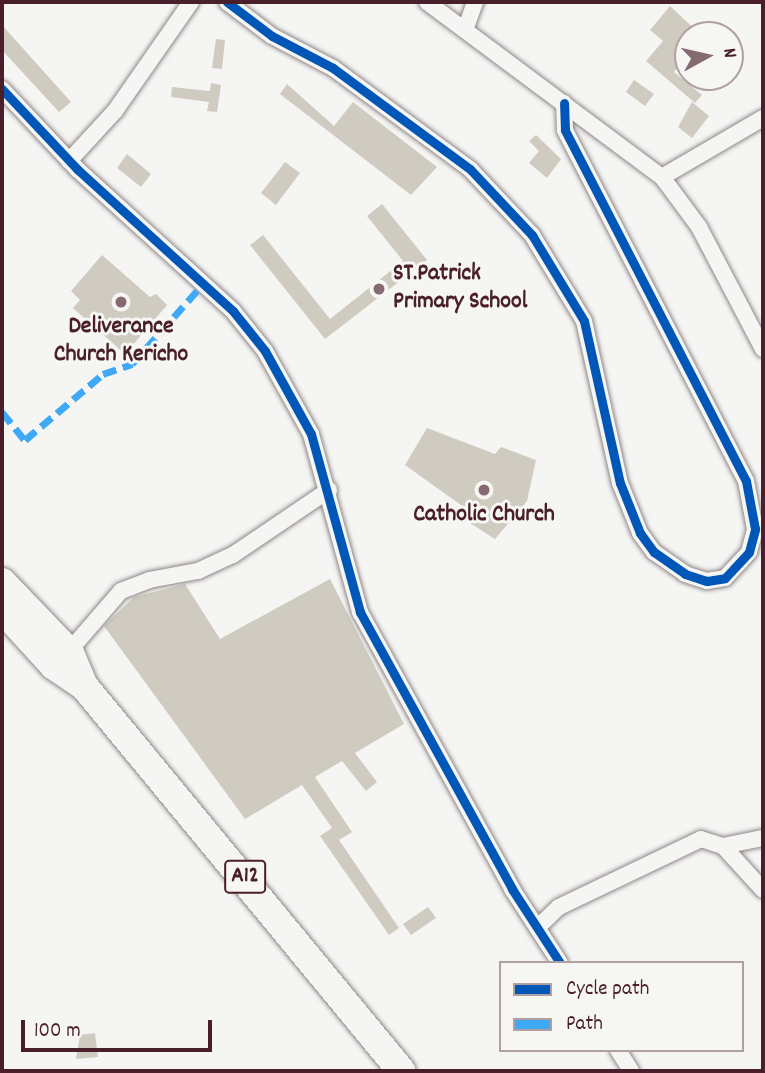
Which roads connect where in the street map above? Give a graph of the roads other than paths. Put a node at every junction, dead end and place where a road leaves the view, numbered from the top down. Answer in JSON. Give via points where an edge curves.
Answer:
{"nodes":[{"id":1,"x":191,"y":2,"type":"edge"},
{"id":2,"x":227,"y":2,"type":"edge"},
{"id":3,"x":427,"y":2,"type":"edge"},
{"id":4,"x":475,"y":2,"type":"edge"},
{"id":5,"x":465,"y":30,"type":"junction"},
{"id":6,"x":2,"y":89,"type":"edge"},
{"id":7,"x":564,"y":103,"type":"junction"},
{"id":8,"x":763,"y":118,"type":"edge"},
{"id":9,"x":69,"y":161,"type":"junction"},
{"id":10,"x":662,"y":177,"type":"junction"},
{"id":11,"x":757,"y":323,"type":"edge"},
{"id":12,"x":763,"y":349,"type":"edge"},
{"id":13,"x":328,"y":490,"type":"junction"},
{"id":14,"x":2,"y":582,"type":"edge"},
{"id":15,"x":2,"y":609,"type":"edge"},
{"id":16,"x":62,"y":659,"type":"junction"},
{"id":17,"x":763,"y":838,"type":"edge"},
{"id":18,"x":723,"y":846,"type":"junction"},
{"id":19,"x":763,"y":890,"type":"edge"},
{"id":20,"x":537,"y":929,"type":"junction"},
{"id":21,"x":559,"y":961,"type":"edge"},
{"id":22,"x":619,"y":1052,"type":"edge"},
{"id":23,"x":401,"y":1071,"type":"edge"},
{"id":24,"x":631,"y":1071,"type":"edge"}],
"edges":[{"from":1,"to":9,"type":"street","via":[[115,111]]},
{"from":2,"to":7,"type":"street","via":[[272,36],[333,68],[470,169],[532,235],[584,321],[620,483],[640,533],[654,552],[685,574],[707,581],[725,578],[749,552],[755,529],[746,481],[565,130]]},
{"from":3,"to":5,"type":"street"},
{"from":4,"to":5,"type":"street"},
{"from":5,"to":7,"type":"street"},
{"from":6,"to":9,"type":"street"},
{"from":7,"to":10,"type":"street"},
{"from":8,"to":10,"type":"street"},
{"from":9,"to":13,"type":"street","via":[[233,311],[265,351],[311,434]]},
{"from":10,"to":11,"type":"street"},
{"from":11,"to":12,"type":"street"},
{"from":13,"to":16,"type":"street","via":[[233,555],[198,571],[149,580],[121,591]]},
{"from":13,"to":20,"type":"street","via":[[360,612],[426,739]]},
{"from":14,"to":16,"type":"highway","number":"A12"},
{"from":15,"to":16,"type":"highway","number":"A12"},
{"from":16,"to":23,"type":"highway","number":"A12"},
{"from":17,"to":18,"type":"street"},
{"from":18,"to":19,"type":"street"},
{"from":18,"to":20,"type":"street","via":[[701,839],[648,862],[552,911]]},
{"from":20,"to":21,"type":"street"},
{"from":22,"to":24,"type":"street"}]}
